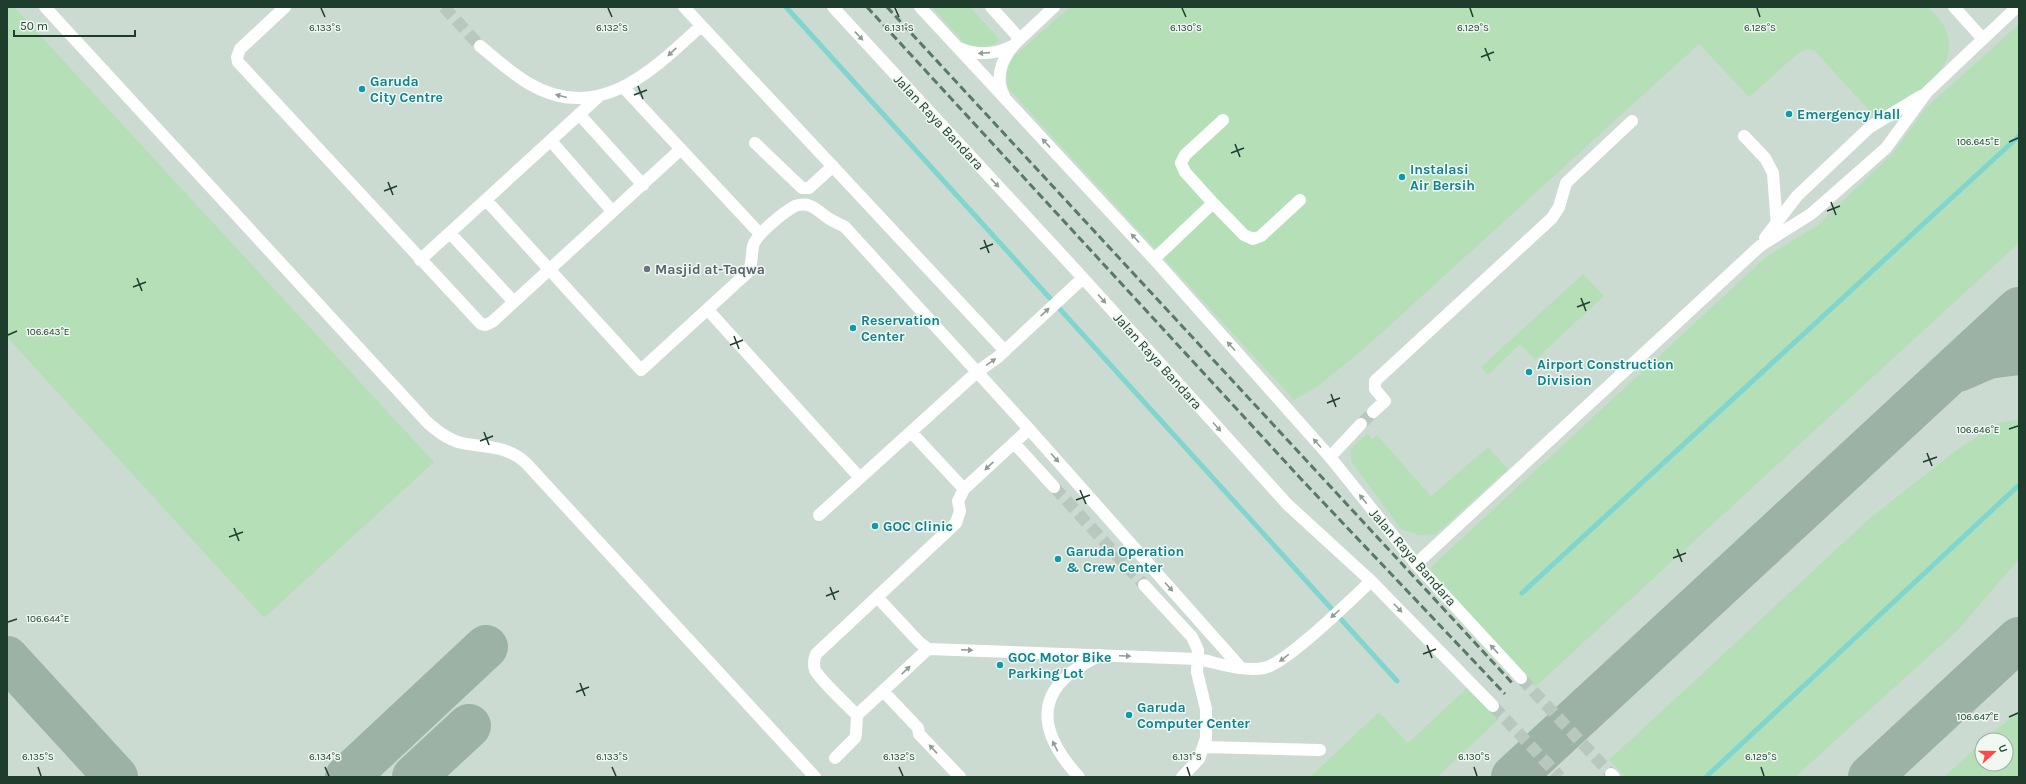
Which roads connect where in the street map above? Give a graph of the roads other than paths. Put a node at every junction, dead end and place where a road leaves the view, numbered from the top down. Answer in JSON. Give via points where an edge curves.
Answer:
{"nodes":[{"id":1,"x":45,"y":7,"type":"edge"},
{"id":2,"x":285,"y":7,"type":"edge"},
{"id":3,"x":684,"y":7,"type":"edge"},
{"id":4,"x":833,"y":7,"type":"edge"},
{"id":5,"x":920,"y":7,"type":"edge"},
{"id":6,"x":991,"y":7,"type":"edge"},
{"id":7,"x":1054,"y":7,"type":"edge"},
{"id":8,"x":1954,"y":7,"type":"edge"},
{"id":9,"x":2017,"y":7,"type":"edge"},
{"id":10,"x":701,"y":26,"type":"junction"},
{"id":11,"x":1983,"y":38,"type":"junction"},
{"id":12,"x":1016,"y":42,"type":"junction"},
{"id":13,"x":480,"y":46,"type":"tunnel mouth"},
{"id":14,"x":957,"y":47,"type":"junction"},
{"id":15,"x":623,"y":86,"type":"junction"},
{"id":16,"x":1927,"y":92,"type":"junction"},
{"id":17,"x":599,"y":96,"type":"junction"},
{"id":18,"x":1005,"y":99,"type":"junction"},
{"id":19,"x":579,"y":114,"type":"junction"},
{"id":20,"x":1223,"y":120,"type":"dead end"},
{"id":21,"x":1632,"y":121,"type":"dead end"},
{"id":22,"x":1744,"y":136,"type":"dead end"},
{"id":23,"x":551,"y":141,"type":"junction"},
{"id":24,"x":756,"y":143,"type":"dead end"},
{"id":25,"x":681,"y":149,"type":"junction"},
{"id":26,"x":833,"y":166,"type":"junction"},
{"id":27,"x":643,"y":185,"type":"junction"},
{"id":28,"x":486,"y":200,"type":"junction"},
{"id":29,"x":1300,"y":200,"type":"dead end"},
{"id":30,"x":1213,"y":203,"type":"junction"},
{"id":31,"x":612,"y":211,"type":"junction"},
{"id":32,"x":1777,"y":229,"type":"junction"},
{"id":33,"x":450,"y":233,"type":"junction"},
{"id":34,"x":760,"y":234,"type":"junction"},
{"id":35,"x":1154,"y":259,"type":"junction"},
{"id":36,"x":420,"y":260,"type":"junction"},
{"id":37,"x":549,"y":270,"type":"junction"},
{"id":38,"x":1083,"y":278,"type":"junction"},
{"id":39,"x":513,"y":301,"type":"junction"},
{"id":40,"x":708,"y":310,"type":"junction"},
{"id":41,"x":1005,"y":351,"type":"junction"},
{"id":42,"x":977,"y":372,"type":"junction"},
{"id":43,"x":1373,"y":412,"type":"tunnel mouth"},
{"id":44,"x":1361,"y":424,"type":"tunnel mouth"},
{"id":45,"x":1029,"y":429,"type":"junction"},
{"id":46,"x":911,"y":432,"type":"junction"},
{"id":47,"x":1014,"y":443,"type":"junction"},
{"id":48,"x":1330,"y":457,"type":"junction"},
{"id":49,"x":860,"y":478,"type":"junction"},
{"id":50,"x":1054,"y":487,"type":"tunnel mouth"},
{"id":51,"x":964,"y":490,"type":"junction"},
{"id":52,"x":819,"y":515,"type":"dead end"},
{"id":53,"x":1416,"y":564,"type":"junction"},
{"id":54,"x":1371,"y":580,"type":"junction"},
{"id":55,"x":1144,"y":585,"type":"tunnel mouth"},
{"id":56,"x":877,"y":597,"type":"junction"},
{"id":57,"x":928,"y":649,"type":"junction"},
{"id":58,"x":1100,"y":655,"type":"junction"},
{"id":59,"x":1198,"y":659,"type":"junction"},
{"id":60,"x":1241,"y":668,"type":"junction"},
{"id":61,"x":1521,"y":678,"type":"tunnel mouth"},
{"id":62,"x":883,"y":691,"type":"junction"},
{"id":63,"x":1493,"y":706,"type":"tunnel mouth"},
{"id":64,"x":857,"y":715,"type":"junction"},
{"id":65,"x":1204,"y":747,"type":"junction"},
{"id":66,"x":1320,"y":750,"type":"dead end"},
{"id":67,"x":835,"y":758,"type":"dead end"},
{"id":68,"x":815,"y":777,"type":"edge"},
{"id":69,"x":960,"y":777,"type":"edge"},
{"id":70,"x":1078,"y":777,"type":"edge"},
{"id":71,"x":1182,"y":777,"type":"edge"}],
"edges":[{"from":1,"to":68,"type":"street","via":[[427,422],[452,440],[504,449],[526,463]]},
{"from":2,"to":36,"type":"street","via":[[240,48],[238,62]]},
{"from":3,"to":10,"type":"street"},
{"from":4,"to":38,"type":"street","name":"Jalan Raya Bandara","one_way":true},
{"from":5,"to":14,"type":"street","name":"Jalan Raya Bandara"},
{"from":6,"to":12,"type":"street"},
{"from":7,"to":12,"type":"street"},
{"from":8,"to":11,"type":"street"},
{"from":9,"to":11,"type":"street"},
{"from":10,"to":15,"type":"street","one_way":true,"via":[[658,65]]},
{"from":10,"to":26,"type":"street"},
{"from":11,"to":16,"type":"street"},
{"from":12,"to":14,"type":"street","one_way":true,"via":[[998,52],[982,54]]},
{"from":12,"to":18,"type":"street","via":[[1003,60],[999,78],[999,86]]},
{"from":17,"to":13,"type":"street","one_way":true,"via":[[586,99],[570,98],[545,92],[528,83]]},
{"from":14,"to":18,"type":"street","name":"Jalan Raya Bandara"},
{"from":15,"to":17,"type":"street"},
{"from":15,"to":25,"type":"street"},
{"from":16,"to":32,"type":"street","via":[[1870,127],[1797,196]]},
{"from":16,"to":32,"type":"street","via":[[1886,148],[1811,214]]},
{"from":17,"to":19,"type":"street"},
{"from":35,"to":18,"type":"street","name":"Jalan Raya Bandara","one_way":true},
{"from":19,"to":23,"type":"street"},
{"from":19,"to":27,"type":"street"},
{"from":20,"to":30,"type":"street","via":[[1185,155],[1181,163],[1184,172]]},
{"from":21,"to":43,"type":"street","via":[[1566,183],[1559,207],[1552,218],[1375,381],[1375,389],[1386,401]]},
{"from":22,"to":32,"type":"street","via":[[1765,158],[1773,173]]},
{"from":23,"to":28,"type":"street"},
{"from":23,"to":31,"type":"street"},
{"from":24,"to":26,"type":"street","via":[[802,188],[811,186]]},
{"from":25,"to":27,"type":"street"},
{"from":25,"to":34,"type":"street"},
{"from":26,"to":41,"type":"street"},
{"from":27,"to":31,"type":"street"},
{"from":28,"to":33,"type":"street"},
{"from":28,"to":37,"type":"street"},
{"from":29,"to":30,"type":"street","via":[[1261,236],[1253,239],[1244,235]]},
{"from":30,"to":35,"type":"street"},
{"from":31,"to":37,"type":"street"},
{"from":32,"to":53,"type":"street"},
{"from":33,"to":36,"type":"street"},
{"from":33,"to":39,"type":"street"},
{"from":34,"to":40,"type":"street","via":[[753,246],[750,269]]},
{"from":34,"to":42,"type":"street","via":[[795,206],[815,206],[845,227]]},
{"from":48,"to":35,"type":"street","name":"Jalan Raya Bandara","one_way":true},
{"from":36,"to":39,"type":"street","via":[[481,324],[489,324]]},
{"from":37,"to":39,"type":"street"},
{"from":37,"to":40,"type":"street","via":[[641,370]]},
{"from":41,"to":38,"type":"street","one_way":true},
{"from":38,"to":54,"type":"street","name":"Jalan Raya Bandara","one_way":true,"via":[[1287,504]]},
{"from":40,"to":49,"type":"street"},
{"from":42,"to":41,"type":"street","one_way":true},
{"from":42,"to":45,"type":"street"},
{"from":42,"to":46,"type":"street"},
{"from":44,"to":48,"type":"street"},
{"from":45,"to":47,"type":"street"},
{"from":45,"to":60,"type":"street","one_way":true},
{"from":46,"to":49,"type":"street"},
{"from":46,"to":51,"type":"street"},
{"from":47,"to":50,"type":"street"},
{"from":47,"to":51,"type":"street","one_way":true},
{"from":53,"to":48,"type":"street","name":"Jalan Raya Bandara","one_way":true},
{"from":49,"to":52,"type":"street"},
{"from":51,"to":56,"type":"street","via":[[958,501],[960,511],[956,523]]},
{"from":61,"to":53,"type":"street","name":"Jalan Raya Bandara","one_way":true},
{"from":54,"to":60,"type":"street","one_way":true,"via":[[1314,633],[1273,666]]},
{"from":54,"to":63,"type":"street","name":"Jalan Raya Bandara","one_way":true},
{"from":55,"to":59,"type":"street","via":[[1195,641]]},
{"from":56,"to":57,"type":"street","via":[[918,642]]},
{"from":56,"to":64,"type":"street","via":[[816,654],[814,659],[818,673]]},
{"from":57,"to":58,"type":"street","one_way":true},
{"from":62,"to":57,"type":"street","one_way":true},
{"from":58,"to":59,"type":"street","one_way":true},
{"from":70,"to":58,"type":"street","one_way":true,"via":[[1056,749],[1050,734],[1048,709],[1051,698],[1065,677]]},
{"from":59,"to":60,"type":"street"},
{"from":59,"to":65,"type":"street","via":[[1198,681],[1208,723]]},
{"from":62,"to":64,"type":"street"},
{"from":69,"to":62,"type":"street","one_way":true},
{"from":64,"to":67,"type":"street","via":[[855,738]]},
{"from":65,"to":66,"type":"street"},
{"from":65,"to":71,"type":"street","via":[[1199,759]]}]}
